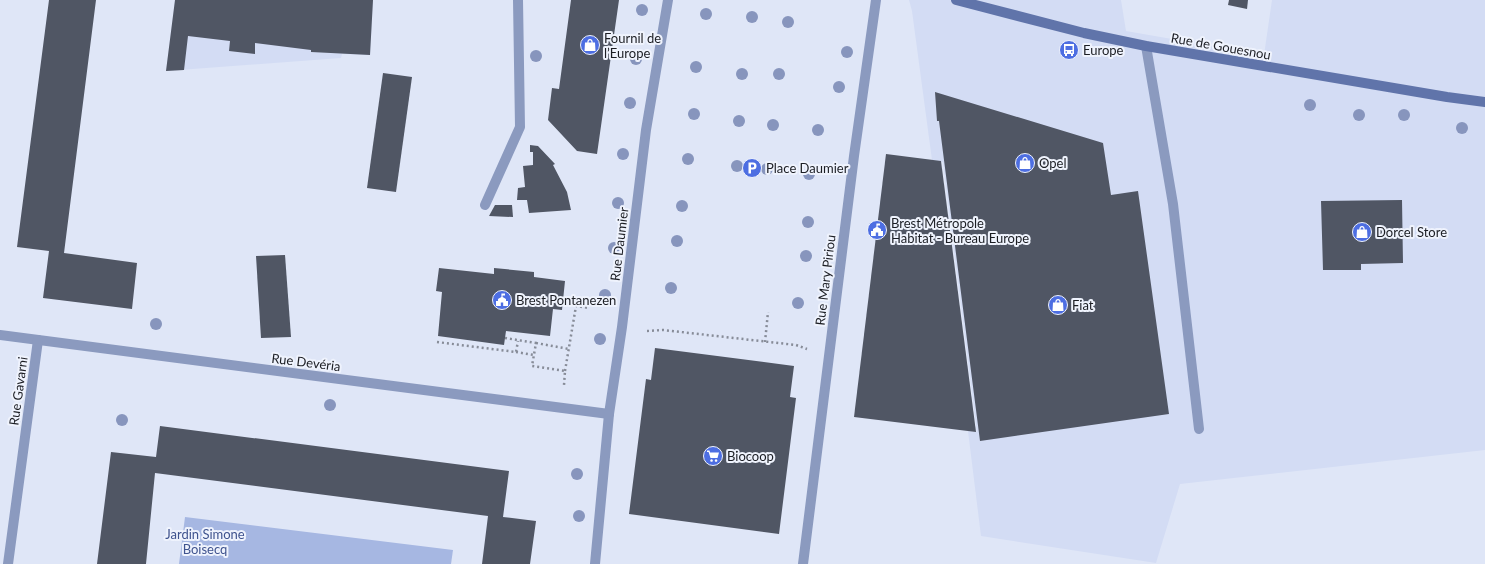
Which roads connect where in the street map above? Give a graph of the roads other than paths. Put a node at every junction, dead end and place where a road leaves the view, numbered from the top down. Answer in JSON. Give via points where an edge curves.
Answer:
{"nodes":[{"id":1,"x":518,"y":0,"type":"edge"},
{"id":2,"x":668,"y":0,"type":"edge"},
{"id":3,"x":876,"y":0,"type":"edge"},
{"id":4,"x":956,"y":0,"type":"edge"},
{"id":5,"x":1146,"y":46,"type":"junction"},
{"id":6,"x":1485,"y":102,"type":"edge"},
{"id":7,"x":485,"y":205,"type":"dead end"},
{"id":8,"x":0,"y":335,"type":"edge"},
{"id":9,"x":38,"y":340,"type":"junction"},
{"id":10,"x":609,"y":414,"type":"junction"},
{"id":11,"x":1199,"y":429,"type":"dead end"},
{"id":12,"x":8,"y":564,"type":"edge"},
{"id":13,"x":595,"y":564,"type":"edge"},
{"id":14,"x":803,"y":564,"type":"edge"}],
"edges":[{"from":1,"to":7,"type":"street","via":[[520,127]]},
{"from":2,"to":10,"type":"street","name":"Rue Daumier","via":[[646,130]]},
{"from":3,"to":14,"type":"street","name":"Rue Mary Piriou"},
{"from":4,"to":5,"type":"street","name":"Rue de Gouesnou"},
{"from":5,"to":6,"type":"street","name":"Rue de Gouesnou"},
{"from":5,"to":11,"type":"street","via":[[1173,204]]},
{"from":8,"to":9,"type":"street","name":"Rue Devéria"},
{"from":9,"to":10,"type":"street","name":"Rue Devéria"},
{"from":9,"to":12,"type":"street","name":"Rue Gavarni"},
{"from":10,"to":13,"type":"street","name":"Rue Daumier"}]}
